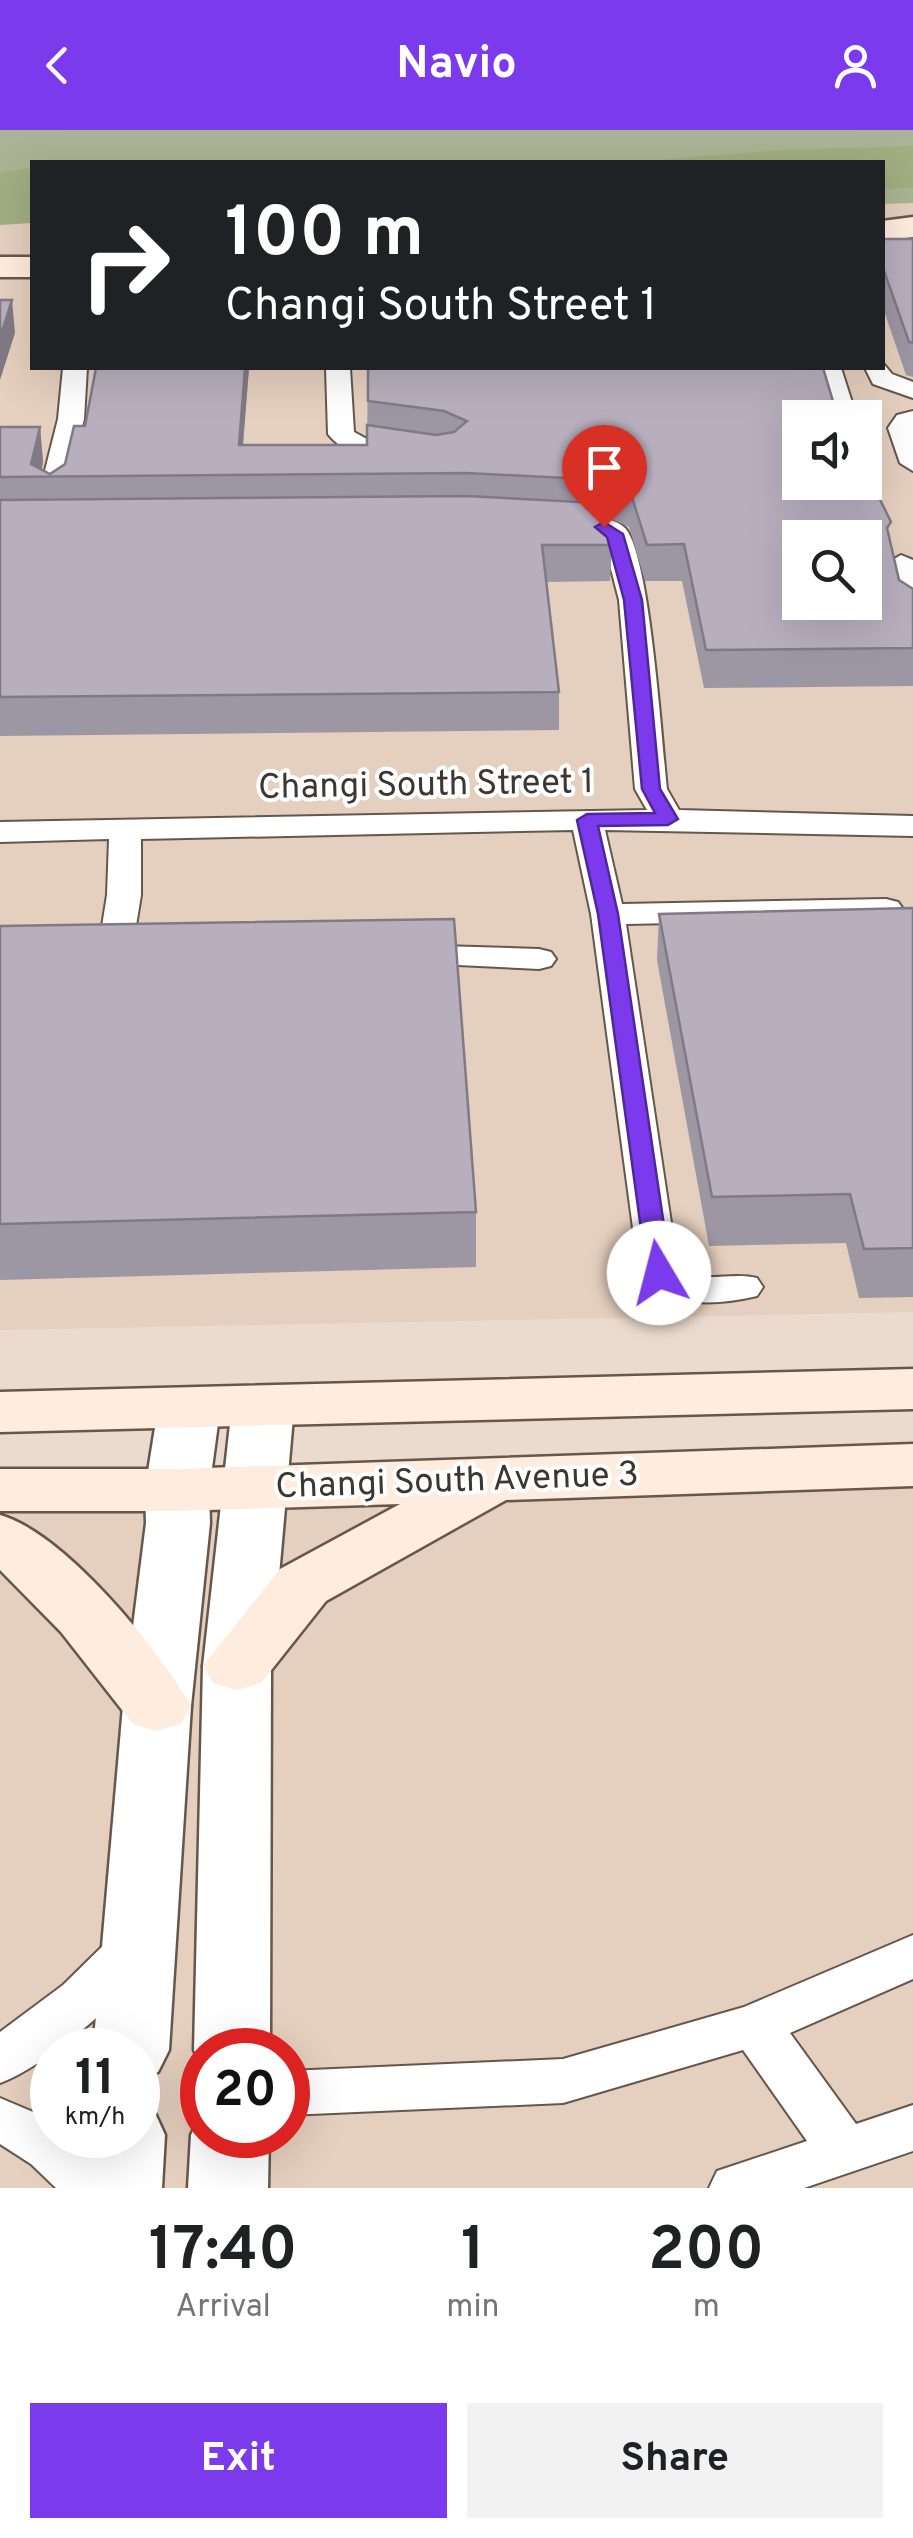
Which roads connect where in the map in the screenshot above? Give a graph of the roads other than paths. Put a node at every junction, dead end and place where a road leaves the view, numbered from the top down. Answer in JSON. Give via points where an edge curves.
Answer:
{"nodes":[{"id":1,"x":913,"y":231,"type":"edge"},
{"id":2,"x":885,"y":232,"type":"edge"},
{"id":3,"x":30,"y":267,"type":"edge"},
{"id":4,"x":0,"y":268,"type":"edge"},
{"id":5,"x":75,"y":370,"type":"edge"},
{"id":6,"x":338,"y":370,"type":"edge"},
{"id":7,"x":830,"y":370,"type":"edge"},
{"id":8,"x":878,"y":370,"type":"edge"},
{"id":9,"x":913,"y":392,"type":"edge"},
{"id":10,"x":839,"y":400,"type":"edge"},
{"id":11,"x":913,"y":419,"type":"edge"},
{"id":12,"x":432,"y":456,"type":"edge"},
{"id":13,"x":913,"y":463,"type":"edge"},
{"id":14,"x":49,"y":515,"type":"edge"},
{"id":15,"x":526,"y":522,"type":"edge"},
{"id":16,"x":901,"y":563,"type":"dead end"},
{"id":17,"x":913,"y":615,"type":"edge"},
{"id":18,"x":668,"y":819,"type":"junction"},
{"id":19,"x":587,"y":820,"type":"junction"},
{"id":20,"x":913,"y":826,"type":"edge"},
{"id":21,"x":125,"y":827,"type":"junction"},
{"id":22,"x":0,"y":832,"type":"edge"},
{"id":23,"x":886,"y":909,"type":"edge"},
{"id":24,"x":608,"y":914,"type":"junction"},
{"id":25,"x":77,"y":952,"type":"edge"},
{"id":26,"x":115,"y":952,"type":"junction"},
{"id":27,"x":153,"y":952,"type":"edge"},
{"id":28,"x":384,"y":955,"type":"edge"},
{"id":29,"x":540,"y":959,"type":"dead end"},
{"id":30,"x":743,"y":1287,"type":"dead end"},
{"id":31,"x":913,"y":1389,"type":"edge"},
{"id":32,"x":263,"y":1406,"type":"junction"},
{"id":33,"x":189,"y":1409,"type":"junction"},
{"id":34,"x":0,"y":1412,"type":"edge"},
{"id":35,"x":913,"y":1465,"type":"edge"},
{"id":36,"x":495,"y":1480,"type":"junction"},
{"id":37,"x":257,"y":1485,"type":"junction"},
{"id":38,"x":0,"y":1490,"type":"edge"},
{"id":39,"x":177,"y":1490,"type":"junction"},
{"id":40,"x":0,"y":1538,"type":"edge"},
{"id":41,"x":237,"y":1666,"type":"junction"},
{"id":42,"x":157,"y":1706,"type":"junction"},
{"id":43,"x":137,"y":1944,"type":"junction"},
{"id":44,"x":913,"y":1955,"type":"edge"},
{"id":45,"x":755,"y":2025,"type":"junction"},
{"id":46,"x":132,"y":2028,"type":"edge"},
{"id":47,"x":232,"y":2028,"type":"edge"},
{"id":48,"x":0,"y":2061,"type":"edge"},
{"id":49,"x":310,"y":2092,"type":"edge"},
{"id":50,"x":0,"y":2121,"type":"edge"},
{"id":51,"x":913,"y":2128,"type":"edge"},
{"id":52,"x":844,"y":2151,"type":"junction"},
{"id":53,"x":124,"y":2158,"type":"edge"},
{"id":54,"x":229,"y":2158,"type":"edge"},
{"id":55,"x":91,"y":2188,"type":"edge"},
{"id":56,"x":122,"y":2188,"type":"edge"},
{"id":57,"x":228,"y":2188,"type":"edge"},
{"id":58,"x":736,"y":2188,"type":"edge"}],
"edges":[{"from":1,"to":2,"type":"street"},
{"from":3,"to":4,"type":"street"},
{"from":5,"to":14,"type":"lane"},
{"from":6,"to":12,"type":"lane","via":[[341,434],[352,445]]},
{"from":7,"to":10,"type":"lane"},
{"from":8,"to":9,"type":"lane","via":[[882,379]]},
{"from":11,"to":13,"type":"lane","via":[[901,428]]},
{"from":15,"to":18,"type":"lane","via":[[585,524],[615,534],[633,600],[651,789]]},
{"from":16,"to":17,"type":"lane"},
{"from":18,"to":19,"type":"lane","name":"Changi South Street 1"},
{"from":18,"to":20,"type":"lane","name":"Changi South Street 1"},
{"from":19,"to":21,"type":"lane","name":"Changi South Street 1"},
{"from":19,"to":24,"type":"lane"},
{"from":21,"to":22,"type":"lane","name":"Changi South Street 1"},
{"from":21,"to":26,"type":"lane"},
{"from":23,"to":24,"type":"lane"},
{"from":24,"to":30,"type":"lane","via":[[659,1273],[688,1290]]},
{"from":25,"to":26,"type":"lane"},
{"from":26,"to":27,"type":"lane"},
{"from":28,"to":29,"type":"lane"},
{"from":31,"to":32,"type":"street"},
{"from":32,"to":33,"type":"street"},
{"from":32,"to":37,"type":"street"},
{"from":33,"to":34,"type":"street"},
{"from":33,"to":39,"type":"street"},
{"from":35,"to":36,"type":"street","name":"Changi South Avenue 3"},
{"from":36,"to":37,"type":"street","name":"Changi South Avenue 3"},
{"from":36,"to":41,"type":"street","via":[[304,1585]]},
{"from":37,"to":39,"type":"street","name":"Changi South Avenue 3"},
{"from":37,"to":41,"type":"street"},
{"from":38,"to":39,"type":"street","name":"Changi South Avenue 3"},
{"from":39,"to":42,"type":"street"},
{"from":40,"to":42,"type":"street","via":[[80,1608]]},
{"from":41,"to":47,"type":"street"},
{"from":42,"to":43,"type":"street"},
{"from":43,"to":46,"type":"street"},
{"from":43,"to":48,"type":"lane","via":[[81,2000]]},
{"from":44,"to":45,"type":"lane"},
{"from":45,"to":49,"type":"lane","via":[[562,2082]]},
{"from":45,"to":52,"type":"lane"},
{"from":50,"to":55,"type":"lane","via":[[64,2158]]},
{"from":51,"to":52,"type":"lane"},
{"from":52,"to":58,"type":"lane"},
{"from":53,"to":56,"type":"street"},
{"from":54,"to":57,"type":"street"}]}
